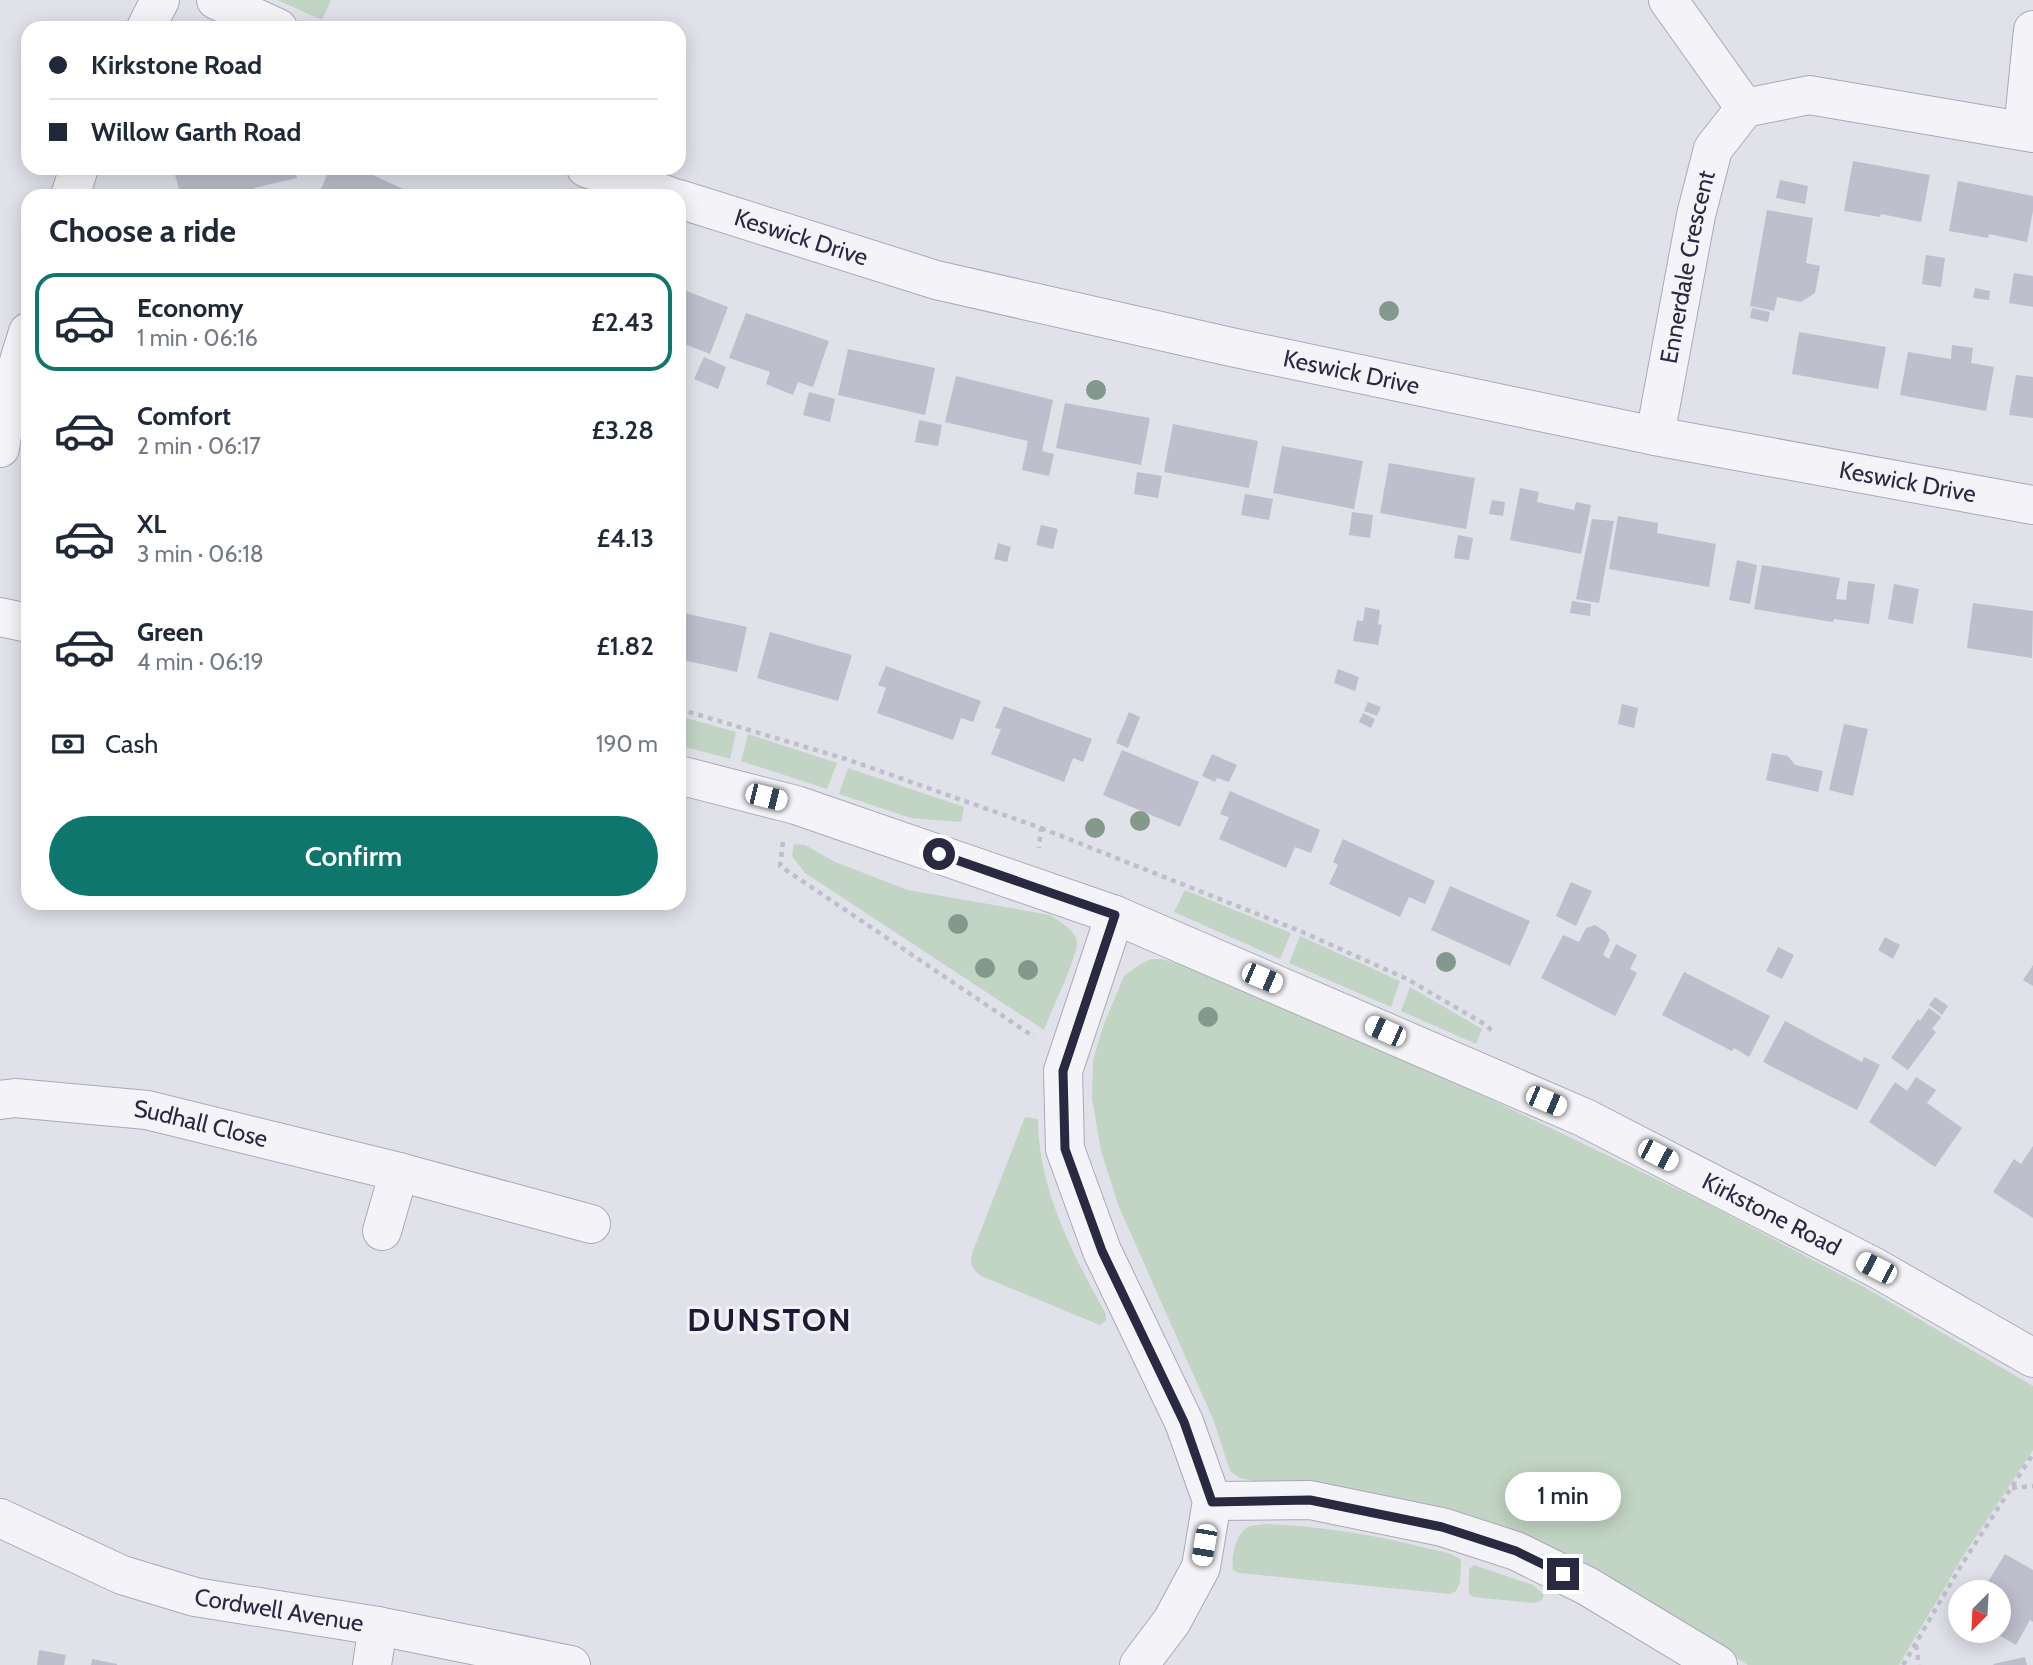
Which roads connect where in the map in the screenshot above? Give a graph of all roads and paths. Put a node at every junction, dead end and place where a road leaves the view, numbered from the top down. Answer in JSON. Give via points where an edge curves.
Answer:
{"nodes":[{"id":1,"x":160,"y":0,"type":"edge"},
{"id":2,"x":216,"y":0,"type":"edge"},
{"id":3,"x":1668,"y":0,"type":"edge"},
{"id":4,"x":150,"y":21,"type":"edge"},
{"id":5,"x":262,"y":21,"type":"edge"},
{"id":6,"x":2033,"y":30,"type":"edge"},
{"id":7,"x":1745,"y":108,"type":"junction"},
{"id":8,"x":2028,"y":132,"type":"edge"},
{"id":9,"x":607,"y":175,"type":"edge"},
{"id":10,"x":648,"y":189,"type":"edge"},
{"id":11,"x":686,"y":201,"type":"edge"},
{"id":12,"x":21,"y":355,"type":"edge"},
{"id":13,"x":1656,"y":436,"type":"junction"},
{"id":14,"x":0,"y":448,"type":"edge"},
{"id":15,"x":2033,"y":505,"type":"edge"},
{"id":16,"x":0,"y":617,"type":"edge"},
{"id":17,"x":21,"y":622,"type":"edge"},
{"id":18,"x":686,"y":711,"type":"edge"},
{"id":19,"x":686,"y":777,"type":"edge"},
{"id":20,"x":788,"y":803,"type":"junction"},
{"id":21,"x":1041,"y":828,"type":"junction"},
{"id":22,"x":1035,"y":887,"type":"junction"},
{"id":23,"x":1115,"y":915,"type":"junction"},
{"id":24,"x":1067,"y":1059,"type":"junction"},
{"id":25,"x":1507,"y":1085,"type":"junction"},
{"id":26,"x":0,"y":1100,"type":"edge"},
{"id":27,"x":399,"y":1172,"type":"junction"},
{"id":28,"x":591,"y":1224,"type":"dead end"},
{"id":29,"x":382,"y":1231,"type":"dead end"},
{"id":30,"x":2033,"y":1358,"type":"edge"},
{"id":31,"x":2033,"y":1454,"type":"edge"},
{"id":32,"x":2033,"y":1486,"type":"edge"},
{"id":33,"x":2011,"y":1488,"type":"junction"},
{"id":34,"x":1212,"y":1502,"type":"junction"},
{"id":35,"x":1,"y":1521,"type":"edge"},
{"id":36,"x":378,"y":1626,"type":"junction"},
{"id":37,"x":1916,"y":1644,"type":"junction"},
{"id":38,"x":372,"y":1665,"type":"edge"},
{"id":39,"x":571,"y":1665,"type":"edge"},
{"id":40,"x":1139,"y":1665,"type":"edge"},
{"id":41,"x":1718,"y":1665,"type":"edge"},
{"id":42,"x":1903,"y":1665,"type":"edge"},
{"id":43,"x":1919,"y":1665,"type":"edge"}],
"edges":[{"from":1,"to":4,"type":"street"},
{"from":2,"to":5,"type":"street"},
{"from":3,"to":7,"type":"street"},
{"from":6,"to":8,"type":"street"},
{"from":7,"to":8,"type":"street","via":[[1809,94]]},
{"from":7,"to":13,"type":"street","name":"Ennerdale Crescent","via":[[1713,149]]},
{"from":9,"to":10,"type":"street"},
{"from":11,"to":13,"type":"street","name":"Keswick Drive","via":[[936,281]]},
{"from":12,"to":14,"type":"street"},
{"from":13,"to":15,"type":"street","name":"Keswick Drive"},
{"from":16,"to":17,"type":"street"},
{"from":18,"to":21,"type":"path","via":[[846,759]]},
{"from":19,"to":20,"type":"street","name":"Kirkstone Road"},
{"from":20,"to":22,"type":"street","name":"Kirkstone Road"},
{"from":20,"to":24,"type":"path","via":[[780,866]]},
{"from":21,"to":22,"type":"path"},
{"from":21,"to":25,"type":"path","via":[[1300,931],[1407,979],[1486,1025],[1519,1056]]},
{"from":22,"to":23,"type":"street","name":"Kirkstone Road"},
{"from":23,"to":24,"type":"street"},
{"from":23,"to":25,"type":"street","name":"Kirkstone Road"},
{"from":24,"to":34,"type":"street","via":[[1063,1071],[1065,1149],[1102,1251],[1184,1422]]},
{"from":25,"to":30,"type":"street","name":"Kirkstone Road","via":[[1586,1118],[1876,1268]]},
{"from":26,"to":27,"type":"street","name":"Sudhall Close","via":[[147,1110]]},
{"from":27,"to":28,"type":"street","name":"Sudhall Close"},
{"from":27,"to":29,"type":"street"},
{"from":31,"to":33,"type":"path"},
{"from":32,"to":33,"type":"path"},
{"from":33,"to":37,"type":"path"},
{"from":34,"to":40,"type":"street","via":[[1201,1567],[1172,1621]]},
{"from":34,"to":41,"type":"street","via":[[1310,1500],[1442,1527],[1516,1551],[1587,1586]]},
{"from":35,"to":36,"type":"street","name":"Cordwell Avenue","via":[[122,1575],[195,1597]]},
{"from":36,"to":38,"type":"street"},
{"from":36,"to":39,"type":"street","name":"Cordwell Avenue"},
{"from":37,"to":42,"type":"path"},
{"from":37,"to":43,"type":"path"}]}
